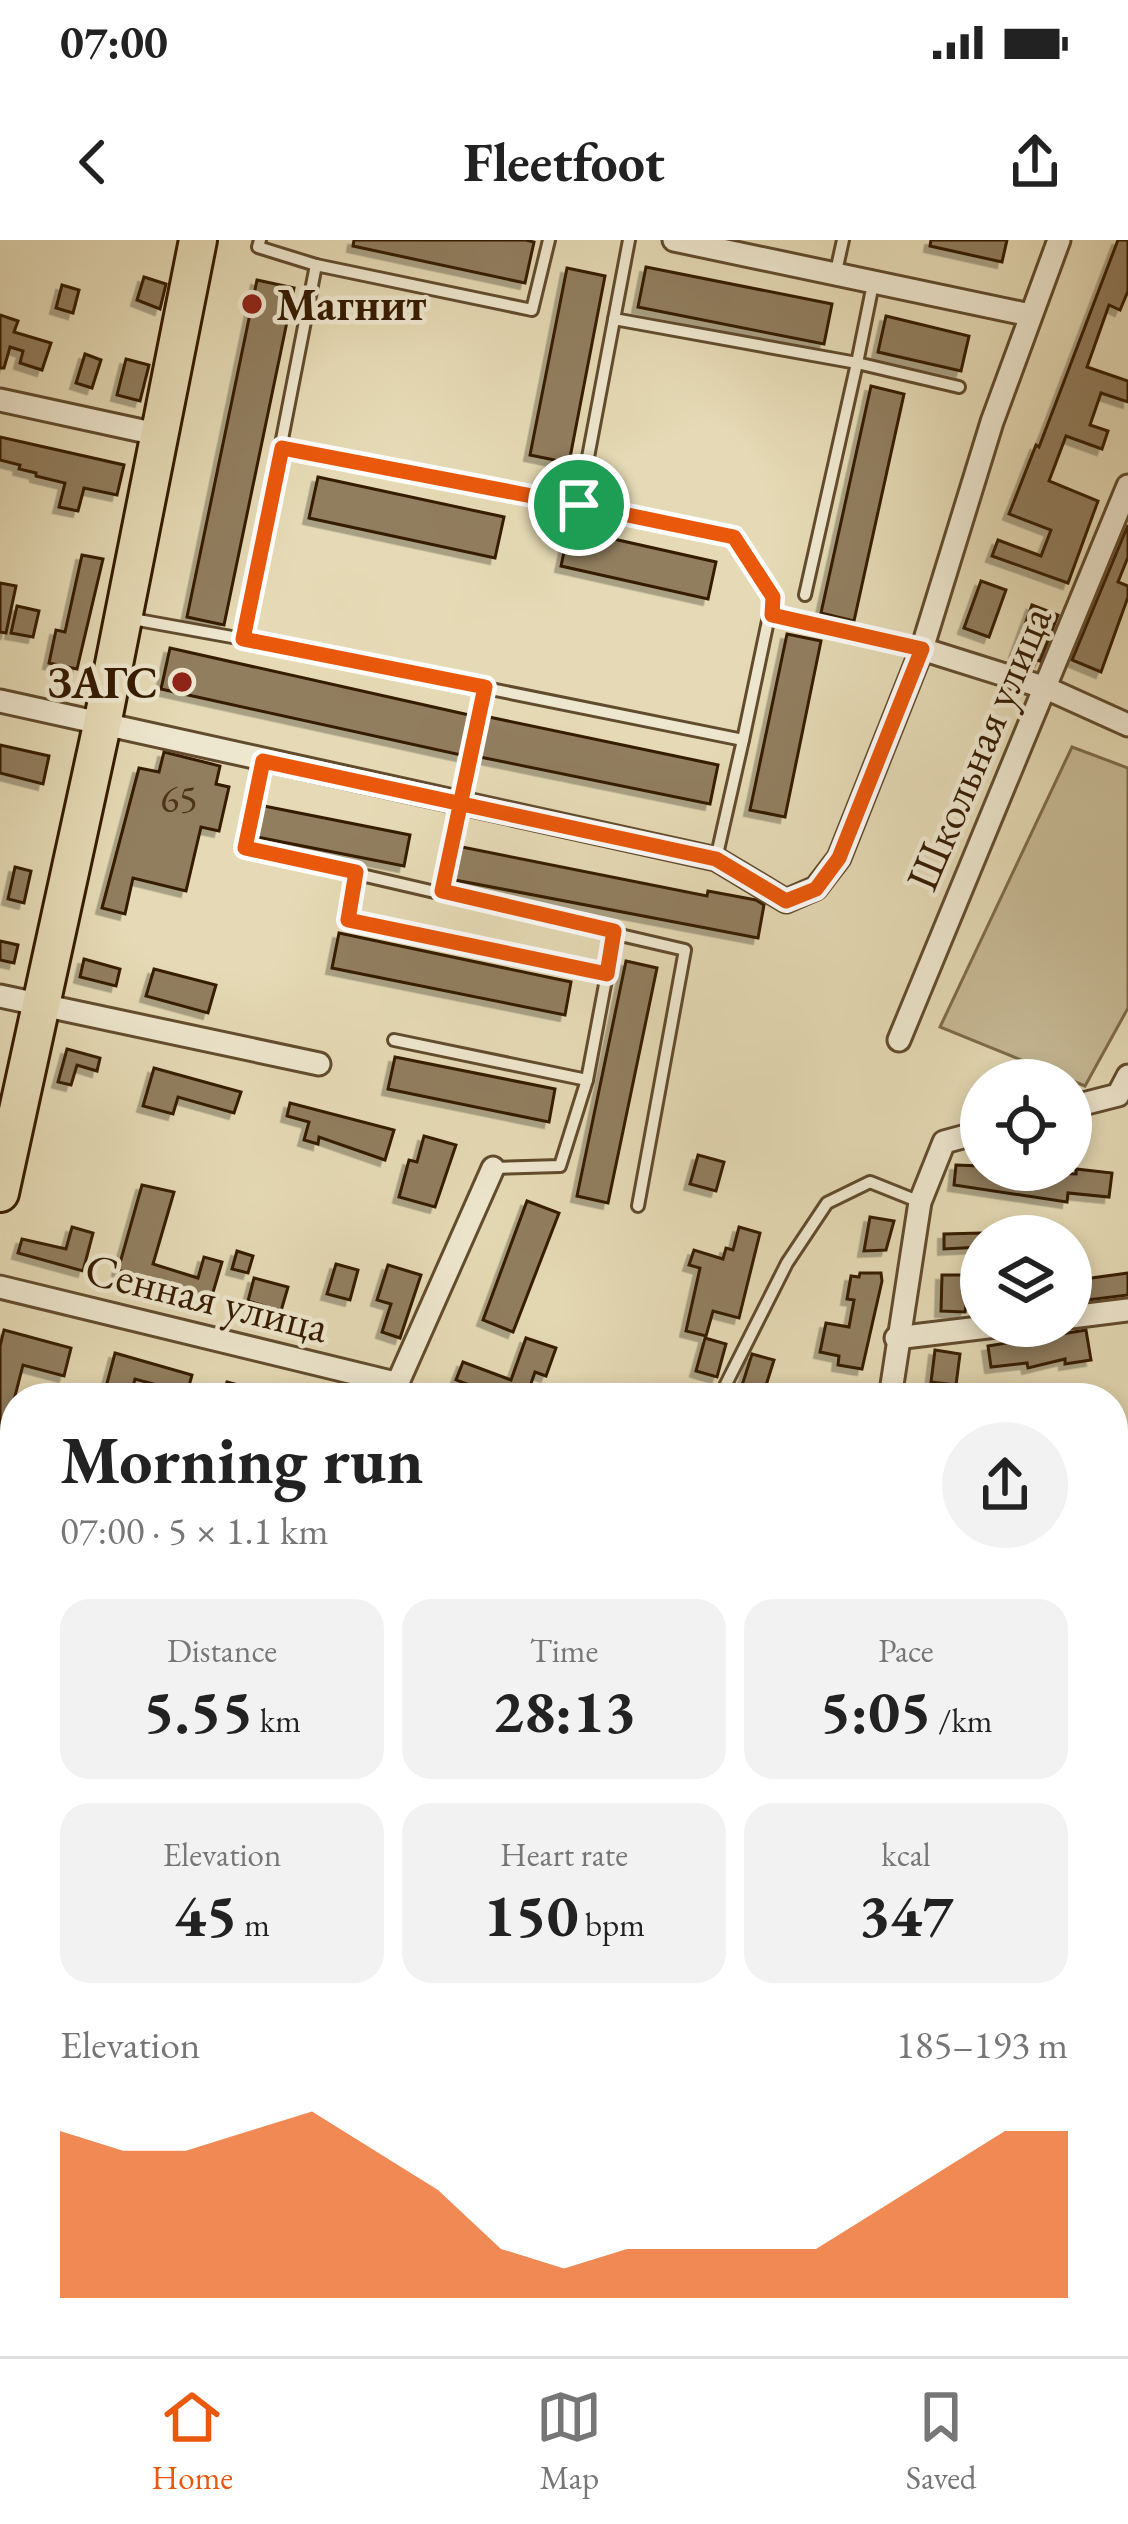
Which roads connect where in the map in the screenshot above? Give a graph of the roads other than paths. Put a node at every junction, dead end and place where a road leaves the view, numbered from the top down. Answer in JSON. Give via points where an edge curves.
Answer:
{"nodes":[{"id":1,"x":198,"y":240,"type":"edge"},
{"id":2,"x":260,"y":240,"type":"edge"},
{"id":3,"x":549,"y":240,"type":"edge"},
{"id":4,"x":629,"y":240,"type":"edge"},
{"id":5,"x":674,"y":240,"type":"edge"},
{"id":6,"x":843,"y":240,"type":"edge"},
{"id":7,"x":1059,"y":240,"type":"edge"},
{"id":8,"x":700,"y":243,"type":"edge"},
{"id":9,"x":316,"y":265,"type":"junction"},
{"id":10,"x":835,"y":276,"type":"junction"},
{"id":11,"x":873,"y":284,"type":"junction"},
{"id":12,"x":1030,"y":315,"type":"junction"},
{"id":13,"x":614,"y":319,"type":"junction"},
{"id":14,"x":857,"y":363,"type":"junction"},
{"id":15,"x":959,"y":387,"type":"dead end"},
{"id":16,"x":0,"y":400,"type":"edge"},
{"id":17,"x":161,"y":436,"type":"junction"},
{"id":18,"x":282,"y":448,"type":"junction"},
{"id":19,"x":1128,"y":486,"type":"edge"},
{"id":20,"x":579,"y":505,"type":"junction"},
{"id":21,"x":805,"y":595,"type":"dead end"},
{"id":22,"x":772,"y":615,"type":"junction"},
{"id":23,"x":124,"y":617,"type":"junction"},
{"id":24,"x":243,"y":639,"type":"junction"},
{"id":25,"x":922,"y":649,"type":"junction"},
{"id":26,"x":485,"y":687,"type":"junction"},
{"id":27,"x":1046,"y":688,"type":"junction"},
{"id":28,"x":0,"y":701,"type":"edge"},
{"id":29,"x":102,"y":725,"type":"junction"},
{"id":30,"x":1128,"y":725,"type":"edge"},
{"id":31,"x":743,"y":740,"type":"junction"},
{"id":32,"x":263,"y":761,"type":"junction"},
{"id":33,"x":461,"y":805,"type":"junction"},
{"id":34,"x":716,"y":859,"type":"junction"},
{"id":35,"x":356,"y":872,"type":"junction"},
{"id":36,"x":442,"y":891,"type":"junction"},
{"id":37,"x":614,"y":931,"type":"junction"},
{"id":38,"x":607,"y":974,"type":"junction"},
{"id":39,"x":0,"y":996,"type":"edge"},
{"id":40,"x":42,"y":1006,"type":"junction"},
{"id":41,"x":394,"y":1040,"type":"dead end"},
{"id":42,"x":899,"y":1040,"type":"dead end"},
{"id":43,"x":319,"y":1064,"type":"dead end"},
{"id":44,"x":586,"y":1080,"type":"junction"},
{"id":45,"x":1123,"y":1086,"type":"edge"},
{"id":46,"x":1092,"y":1099,"type":"edge"},
{"id":47,"x":960,"y":1138,"type":"edge"},
{"id":48,"x":493,"y":1168,"type":"joint"},
{"id":49,"x":0,"y":1192,"type":"edge"},
{"id":50,"x":920,"y":1202,"type":"junction"},
{"id":51,"x":638,"y":1206,"type":"dead end"},
{"id":52,"x":0,"y":1287,"type":"edge"},
{"id":53,"x":1128,"y":1310,"type":"edge"},
{"id":54,"x":1092,"y":1314,"type":"edge"},
{"id":55,"x":960,"y":1330,"type":"edge"},
{"id":56,"x":896,"y":1338,"type":"junction"},
{"id":57,"x":363,"y":1383,"type":"edge"},
{"id":58,"x":397,"y":1383,"type":"edge"},
{"id":59,"x":726,"y":1383,"type":"edge"},
{"id":60,"x":892,"y":1383,"type":"edge"}],
"edges":[{"from":1,"to":17,"type":"highway"},
{"from":2,"to":9,"type":"lane","via":[[258,247]]},
{"from":3,"to":9,"type":"lane","via":[[532,310]]},
{"from":4,"to":13,"type":"lane"},
{"from":5,"to":8,"type":"street"},
{"from":6,"to":10,"type":"lane"},
{"from":7,"to":12,"type":"street"},
{"from":8,"to":10,"type":"street"},
{"from":9,"to":18,"type":"lane"},
{"from":10,"to":11,"type":"street"},
{"from":11,"to":12,"type":"street"},
{"from":11,"to":14,"type":"lane"},
{"from":12,"to":25,"type":"street"},
{"from":13,"to":14,"type":"lane"},
{"from":13,"to":20,"type":"lane"},
{"from":14,"to":15,"type":"lane"},
{"from":14,"to":21,"type":"lane"},
{"from":16,"to":17,"type":"street"},
{"from":17,"to":23,"type":"highway"},
{"from":18,"to":20,"type":"lane"},
{"from":18,"to":24,"type":"lane"},
{"from":19,"to":27,"type":"street","name":"Школьная улица"},
{"from":20,"to":22,"type":"lane","via":[[734,537],[773,597]]},
{"from":22,"to":25,"type":"lane"},
{"from":22,"to":31,"type":"lane"},
{"from":23,"to":24,"type":"lane"},
{"from":23,"to":29,"type":"highway"},
{"from":24,"to":26,"type":"lane"},
{"from":25,"to":27,"type":"street"},
{"from":25,"to":34,"type":"street","via":[[839,858],[816,889],[786,901]]},
{"from":26,"to":31,"type":"lane"},
{"from":26,"to":33,"type":"lane"},
{"from":27,"to":30,"type":"street"},
{"from":27,"to":42,"type":"street","name":"Школьная улица"},
{"from":28,"to":29,"type":"street"},
{"from":29,"to":32,"type":"street"},
{"from":29,"to":40,"type":"highway"},
{"from":31,"to":34,"type":"lane"},
{"from":32,"to":33,"type":"street"},
{"from":32,"to":35,"type":"lane","via":[[245,848]]},
{"from":33,"to":34,"type":"street"},
{"from":33,"to":36,"type":"lane"},
{"from":35,"to":36,"type":"lane"},
{"from":35,"to":38,"type":"lane","via":[[348,920]]},
{"from":36,"to":37,"type":"lane"},
{"from":37,"to":38,"type":"lane"},
{"from":37,"to":51,"type":"lane","via":[[685,950]]},
{"from":38,"to":44,"type":"lane"},
{"from":39,"to":40,"type":"street"},
{"from":40,"to":43,"type":"street"},
{"from":40,"to":49,"type":"highway"},
{"from":41,"to":44,"type":"lane"},
{"from":44,"to":48,"type":"lane","via":[[560,1166]]},
{"from":45,"to":46,"type":"street"},
{"from":47,"to":50,"type":"street","via":[[944,1142]]},
{"from":48,"to":58,"type":"street"},
{"from":50,"to":56,"type":"street"},
{"from":50,"to":59,"type":"lane","via":[[870,1182],[826,1203]]},
{"from":52,"to":57,"type":"street","name":"Сенная улица"},
{"from":53,"to":54,"type":"street"},
{"from":55,"to":56,"type":"street"},
{"from":56,"to":60,"type":"street"}]}
